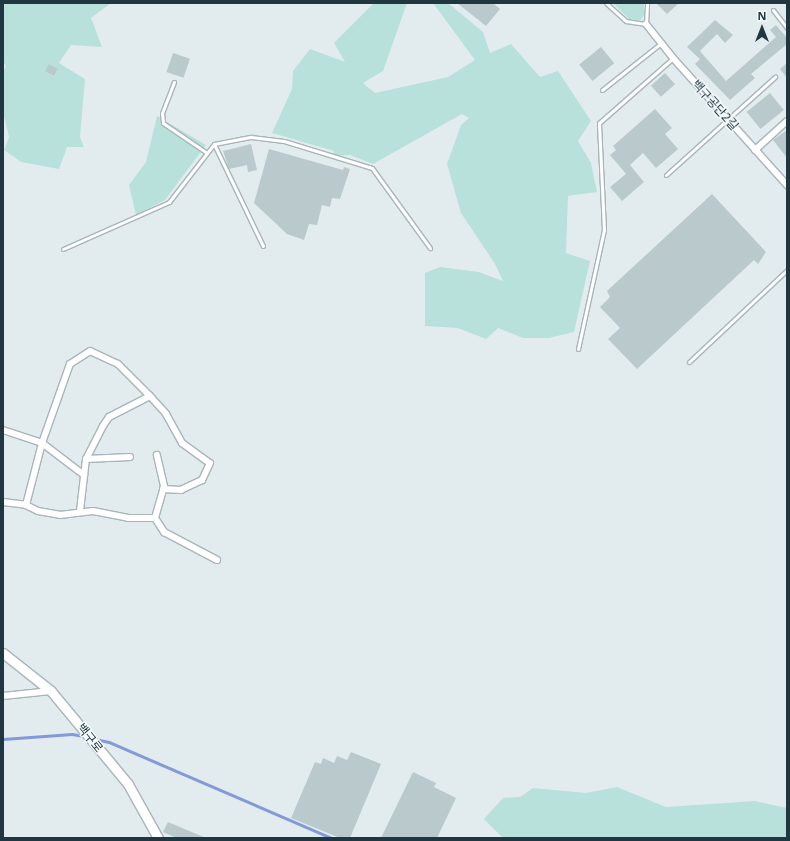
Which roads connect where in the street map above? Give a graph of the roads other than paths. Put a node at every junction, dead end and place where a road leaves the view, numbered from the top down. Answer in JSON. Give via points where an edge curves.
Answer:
{"nodes":[{"id":1,"x":606,"y":3,"type":"edge"},
{"id":2,"x":647,"y":3,"type":"edge"},
{"id":3,"x":773,"y":10,"type":"dead end"},
{"id":4,"x":646,"y":24,"type":"junction"},
{"id":5,"x":787,"y":28,"type":"edge"},
{"id":6,"x":661,"y":44,"type":"junction"},
{"id":7,"x":672,"y":58,"type":"junction"},
{"id":8,"x":775,"y":77,"type":"dead end"},
{"id":9,"x":174,"y":82,"type":"dead end"},
{"id":10,"x":602,"y":90,"type":"dead end"},
{"id":11,"x":727,"y":119,"type":"junction"},
{"id":12,"x":787,"y":121,"type":"edge"},
{"id":13,"x":214,"y":144,"type":"junction"},
{"id":14,"x":755,"y":150,"type":"junction"},
{"id":15,"x":207,"y":153,"type":"junction"},
{"id":16,"x":666,"y":175,"type":"dead end"},
{"id":17,"x":787,"y":185,"type":"edge"},
{"id":18,"x":263,"y":246,"type":"dead end"},
{"id":19,"x":430,"y":248,"type":"dead end"},
{"id":20,"x":63,"y":249,"type":"dead end"},
{"id":21,"x":787,"y":270,"type":"edge"},
{"id":22,"x":578,"y":349,"type":"dead end"},
{"id":23,"x":689,"y":362,"type":"dead end"},
{"id":24,"x":150,"y":396,"type":"junction"},
{"id":25,"x":3,"y":430,"type":"edge"},
{"id":26,"x":42,"y":443,"type":"junction"},
{"id":27,"x":157,"y":455,"type":"dead end"},
{"id":28,"x":130,"y":457,"type":"dead end"},
{"id":29,"x":86,"y":458,"type":"junction"},
{"id":30,"x":84,"y":475,"type":"junction"},
{"id":31,"x":163,"y":489,"type":"junction"},
{"id":32,"x":3,"y":502,"type":"edge"},
{"id":33,"x":26,"y":504,"type":"junction"},
{"id":34,"x":80,"y":511,"type":"junction"},
{"id":35,"x":155,"y":518,"type":"junction"},
{"id":36,"x":217,"y":560,"type":"dead end"},
{"id":37,"x":3,"y":654,"type":"edge"},
{"id":38,"x":51,"y":691,"type":"junction"},
{"id":39,"x":3,"y":696,"type":"edge"},
{"id":40,"x":158,"y":838,"type":"edge"}],
"edges":[{"from":1,"to":4,"type":"lane","via":[[626,21]]},
{"from":2,"to":4,"type":"lane"},
{"from":3,"to":5,"type":"lane"},
{"from":4,"to":6,"type":"street","name":"백구공단2길"},
{"from":6,"to":7,"type":"street","name":"백구공단2길"},
{"from":6,"to":10,"type":"lane"},
{"from":7,"to":11,"type":"street","name":"백구공단2길"},
{"from":7,"to":22,"type":"lane","via":[[599,123],[604,230]]},
{"from":8,"to":11,"type":"lane"},
{"from":9,"to":15,"type":"lane","via":[[162,113],[163,123]]},
{"from":11,"to":14,"type":"street","name":"백구공단2길"},
{"from":11,"to":16,"type":"lane"},
{"from":12,"to":14,"type":"street"},
{"from":13,"to":15,"type":"lane"},
{"from":13,"to":18,"type":"lane"},
{"from":13,"to":19,"type":"lane","via":[[251,137],[284,141],[372,168]]},
{"from":14,"to":17,"type":"street","name":"백구공단2길"},
{"from":15,"to":20,"type":"lane","via":[[169,202]]},
{"from":21,"to":23,"type":"lane"},
{"from":24,"to":26,"type":"street","via":[[118,364],[90,350],[70,364]]},
{"from":24,"to":29,"type":"street","via":[[109,417]]},
{"from":24,"to":31,"type":"street","via":[[166,414],[182,443],[210,463],[202,480],[181,490]]},
{"from":25,"to":26,"type":"street"},
{"from":26,"to":30,"type":"street"},
{"from":26,"to":33,"type":"street"},
{"from":27,"to":31,"type":"street"},
{"from":28,"to":29,"type":"street"},
{"from":29,"to":30,"type":"street"},
{"from":30,"to":34,"type":"street"},
{"from":31,"to":35,"type":"street"},
{"from":32,"to":33,"type":"street"},
{"from":33,"to":34,"type":"street","via":[[38,511],[60,515]]},
{"from":34,"to":35,"type":"street"},
{"from":35,"to":36,"type":"street","via":[[164,532]]},
{"from":37,"to":38,"type":"street","name":"백구로"},
{"from":38,"to":39,"type":"street"},
{"from":38,"to":40,"type":"street","name":"백구로","via":[[128,784]]}]}
